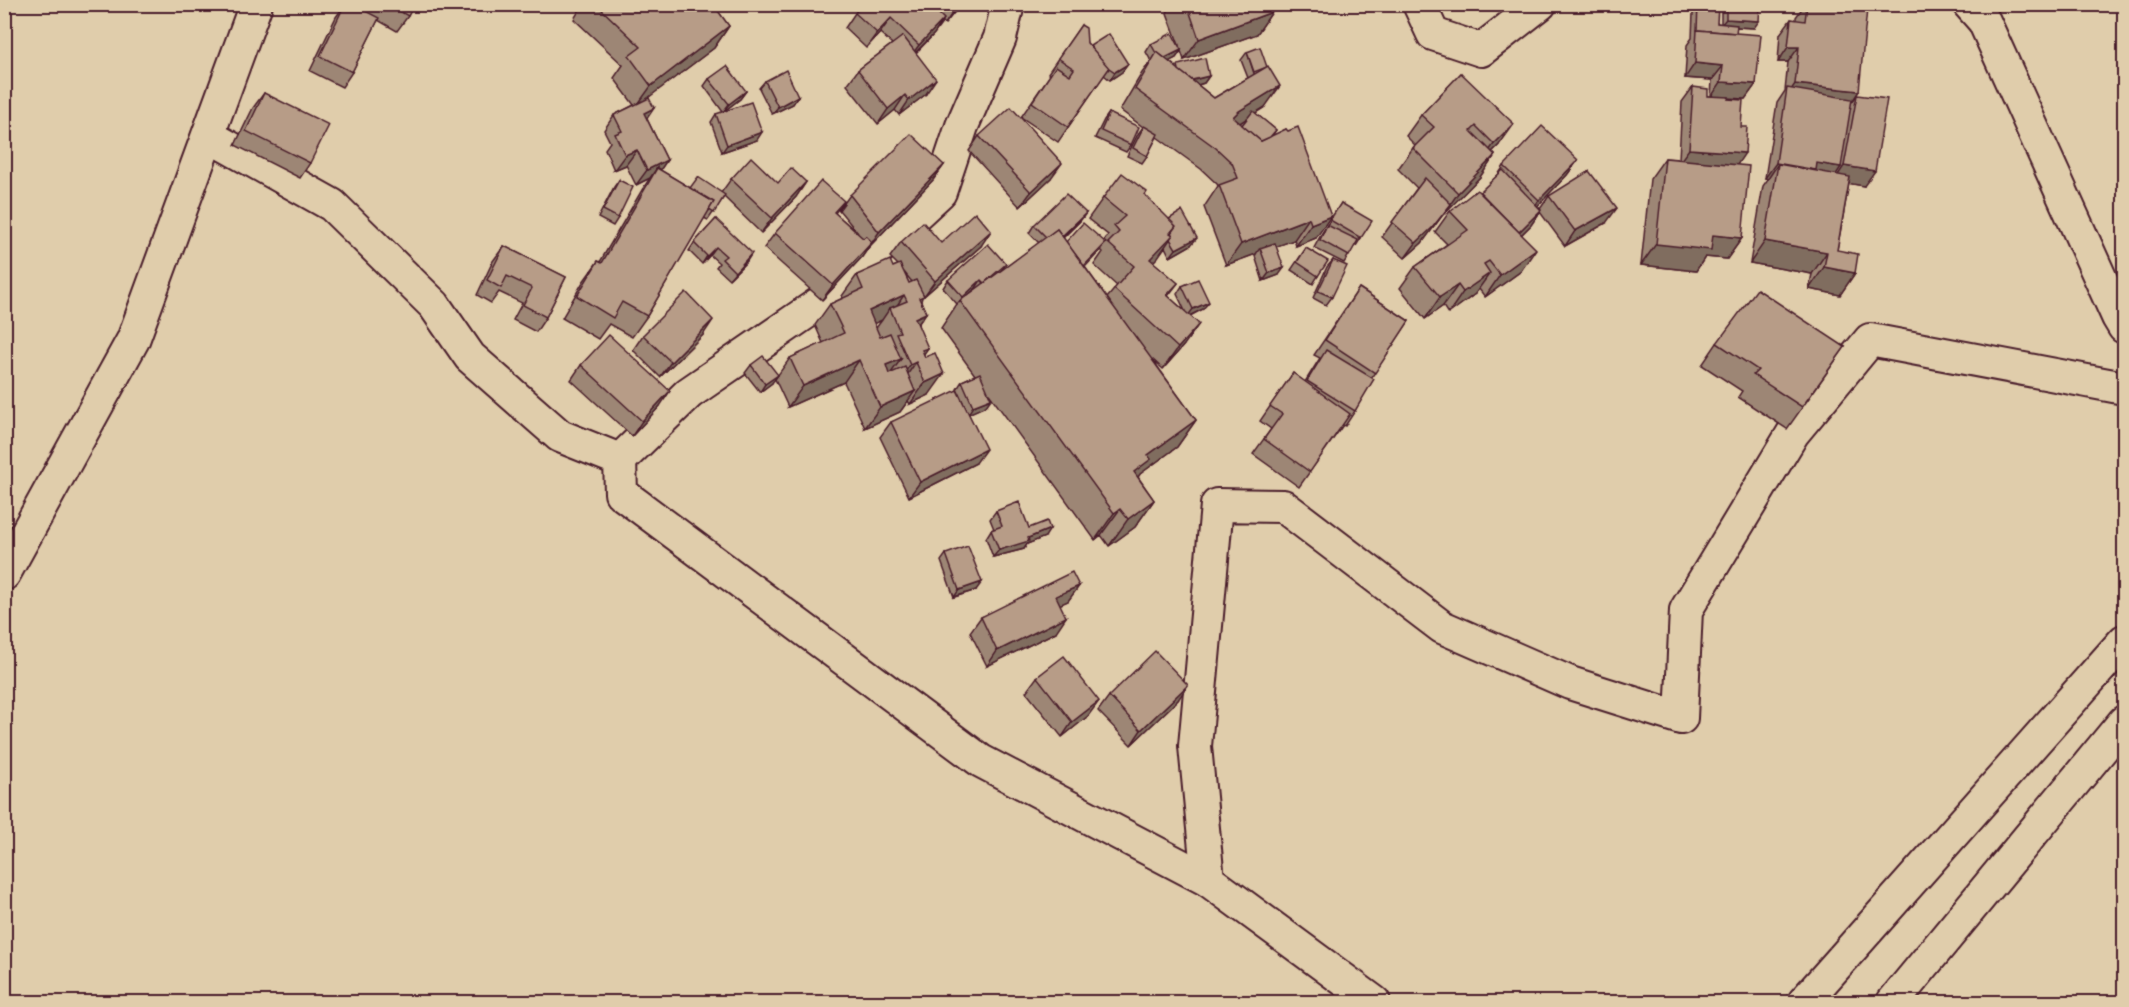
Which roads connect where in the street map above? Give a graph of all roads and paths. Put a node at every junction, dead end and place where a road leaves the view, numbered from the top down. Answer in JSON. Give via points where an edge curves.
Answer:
{"nodes":[{"id":1,"x":256,"y":4,"type":"edge"},
{"id":2,"x":1008,"y":4,"type":"edge"},
{"id":3,"x":1419,"y":4,"type":"edge"},
{"id":4,"x":1540,"y":4,"type":"edge"},
{"id":5,"x":1969,"y":4,"type":"edge"},
{"id":6,"x":209,"y":136,"type":"junction"},
{"id":7,"x":2124,"y":327,"type":"edge"},
{"id":8,"x":2124,"y":388,"type":"edge"},
{"id":9,"x":620,"y":460,"type":"junction"},
{"id":10,"x":4,"y":574,"type":"edge"},
{"id":11,"x":2124,"y":641,"type":"edge"},
{"id":12,"x":2124,"y":722,"type":"edge"},
{"id":13,"x":1208,"y":880,"type":"junction"},
{"id":14,"x":1374,"y":1002,"type":"edge"},
{"id":15,"x":1804,"y":1002,"type":"edge"},
{"id":16,"x":1893,"y":1002,"type":"edge"}],
"edges":[{"from":1,"to":6,"type":"street"},
{"from":2,"to":9,"type":"street","via":[[1000,38],[962,126],[940,192],[820,303],[689,393]]},
{"from":3,"to":4,"type":"street","via":[[1433,34],[1481,50]]},
{"from":5,"to":7,"type":"street","via":[[1984,21]]},
{"from":6,"to":9,"type":"street","via":[[332,205],[434,305],[479,365],[560,436]]},
{"from":6,"to":10,"type":"street","via":[[134,340]]},
{"from":8,"to":13,"type":"street","via":[[1870,340],[1793,433],[1686,610],[1681,718],[1570,683],[1442,627],[1283,506],[1217,505],[1195,746]]},
{"from":9,"to":13,"type":"street","via":[[621,493],[981,761]]},
{"from":11,"to":15,"type":"street"},
{"from":12,"to":16,"type":"street"},
{"from":13,"to":14,"type":"street"}]}
